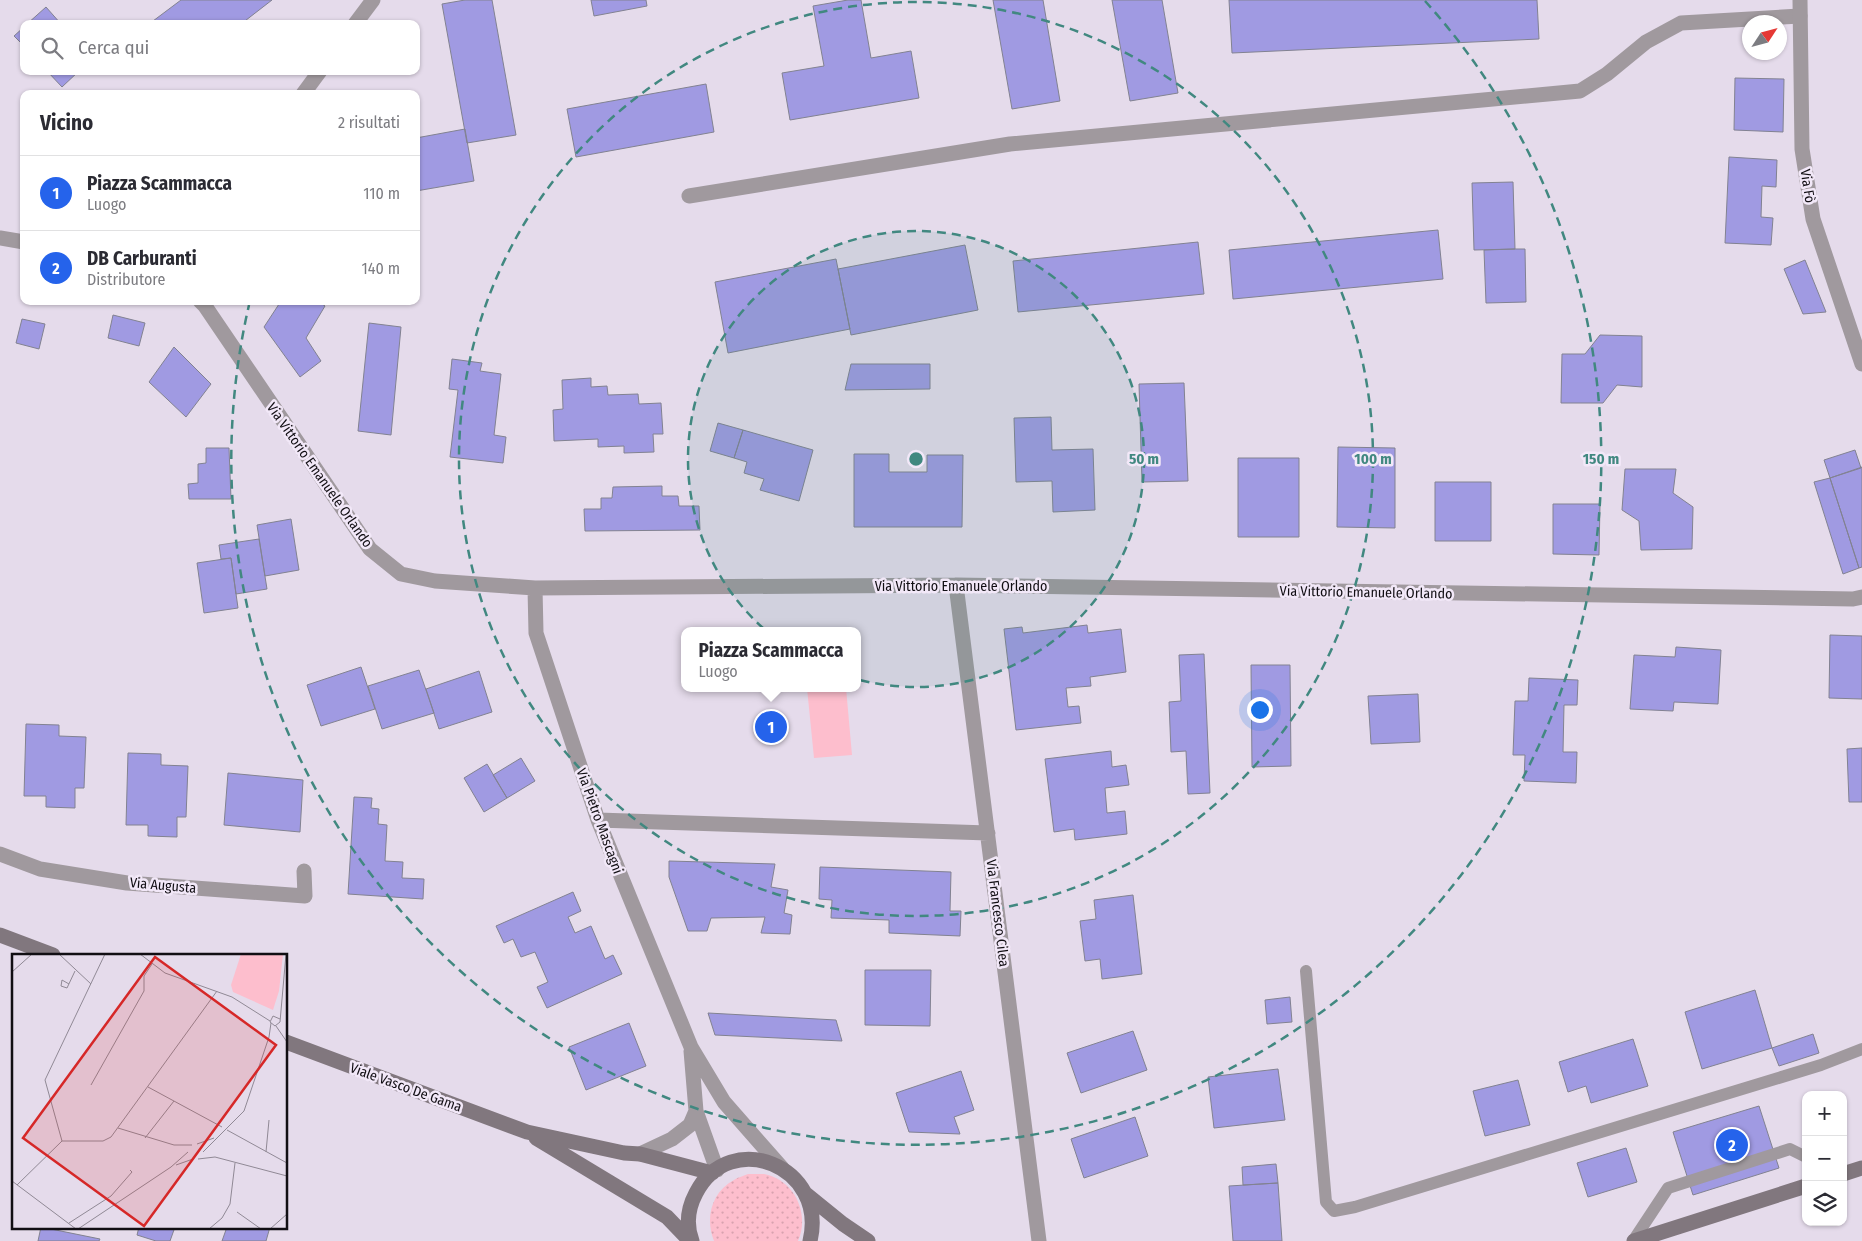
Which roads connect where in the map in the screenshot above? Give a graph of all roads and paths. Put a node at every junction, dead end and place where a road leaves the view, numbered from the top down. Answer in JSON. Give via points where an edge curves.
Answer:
{"nodes":[{"id":1,"x":373,"y":0,"type":"edge"},
{"id":2,"x":1800,"y":0,"type":"edge"},
{"id":3,"x":1800,"y":16,"type":"junction"},
{"id":4,"x":358,"y":20,"type":"edge"},
{"id":5,"x":317,"y":75,"type":"edge"},
{"id":6,"x":306,"y":90,"type":"edge"},
{"id":7,"x":689,"y":196,"type":"dead end"},
{"id":8,"x":0,"y":238,"type":"edge"},
{"id":9,"x":20,"y":241,"type":"edge"},
{"id":10,"x":203,"y":305,"type":"edge"},
{"id":11,"x":1862,"y":364,"type":"edge"},
{"id":12,"x":956,"y":585,"type":"junction"},
{"id":13,"x":535,"y":588,"type":"junction"},
{"id":14,"x":1862,"y":597,"type":"edge"},
{"id":15,"x":598,"y":820,"type":"junction"},
{"id":16,"x":988,"y":832,"type":"junction"},
{"id":17,"x":0,"y":854,"type":"edge"},
{"id":18,"x":304,"y":871,"type":"dead end"},
{"id":19,"x":0,"y":935,"type":"edge"},
{"id":20,"x":49,"y":954,"type":"edge"},
{"id":21,"x":1306,"y":971,"type":"dead end"},
{"id":22,"x":288,"y":1043,"type":"edge"},
{"id":23,"x":691,"y":1047,"type":"junction"},
{"id":24,"x":1862,"y":1049,"type":"edge"},
{"id":25,"x":696,"y":1111,"type":"junction"},
{"id":26,"x":527,"y":1132,"type":"junction"},
{"id":27,"x":640,"y":1154,"type":"junction"},
{"id":28,"x":1802,"y":1155,"type":"edge"},
{"id":29,"x":782,"y":1168,"type":"junction"},
{"id":30,"x":1862,"y":1168,"type":"edge"},
{"id":31,"x":714,"y":1171,"type":"junction"},
{"id":32,"x":1847,"y":1173,"type":"edge"},
{"id":33,"x":1802,"y":1187,"type":"edge"},
{"id":34,"x":806,"y":1194,"type":"junction"},
{"id":35,"x":691,"y":1241,"type":"edge"},
{"id":36,"x":810,"y":1241,"type":"edge"},
{"id":37,"x":868,"y":1241,"type":"edge"},
{"id":38,"x":1039,"y":1241,"type":"edge"},
{"id":39,"x":1634,"y":1241,"type":"edge"}],
"edges":[{"from":1,"to":4,"type":"street"},
{"from":2,"to":3,"type":"street","name":"Via Fò"},
{"from":3,"to":7,"type":"street","via":[[1681,23],[1646,42],[1580,91],[1010,144]]},
{"from":3,"to":11,"type":"street","name":"Via Fò","via":[[1802,149],[1813,219]]},
{"from":5,"to":6,"type":"street"},
{"from":8,"to":9,"type":"street"},
{"from":10,"to":13,"type":"street","name":"Via Vittorio Emanuele Orlando","via":[[370,548],[400,574],[434,581]]},
{"from":12,"to":13,"type":"street","name":"Via Vittorio Emanuele Orlando"},
{"from":12,"to":14,"type":"street","name":"Via Vittorio Emanuele Orlando"},
{"from":12,"to":16,"type":"street","name":"Via Francesco Cilea"},
{"from":13,"to":15,"type":"street","name":"Via Pietro Mascagni","via":[[536,633]]},
{"from":15,"to":16,"type":"street"},
{"from":15,"to":23,"type":"street","name":"Via Pietro Mascagni"},
{"from":16,"to":38,"type":"street","name":"Via Francesco Cilea"},
{"from":17,"to":18,"type":"street","name":"Via Augusta","via":[[40,869],[127,882],[305,896]]},
{"from":19,"to":20,"type":"main road"},
{"from":21,"to":24,"type":"lane","via":[[1326,1202],[1334,1211],[1802,1071]]},
{"from":22,"to":26,"type":"main road","name":"Viale Vasco De Gama"},
{"from":23,"to":25,"type":"street"},
{"from":23,"to":29,"type":"street","via":[[724,1102]]},
{"from":25,"to":27,"type":"street","via":[[690,1125],[672,1139]]},
{"from":25,"to":31,"type":"street"},
{"from":26,"to":27,"type":"main road"},
{"from":26,"to":35,"type":"main road","via":[[667,1218]]},
{"from":27,"to":31,"type":"main road"},
{"from":28,"to":39,"type":"lane","via":[[1790,1149],[1668,1188]]},
{"from":29,"to":31,"type":"main road","via":[[772,1163],[748,1160]]},
{"from":29,"to":34,"type":"main road"},
{"from":30,"to":32,"type":"main road"},
{"from":31,"to":35,"type":"main road","via":[[698,1188],[690,1210]]},
{"from":33,"to":39,"type":"main road"},
{"from":34,"to":36,"type":"main road","via":[[813,1217]]},
{"from":34,"to":37,"type":"main road"}]}
